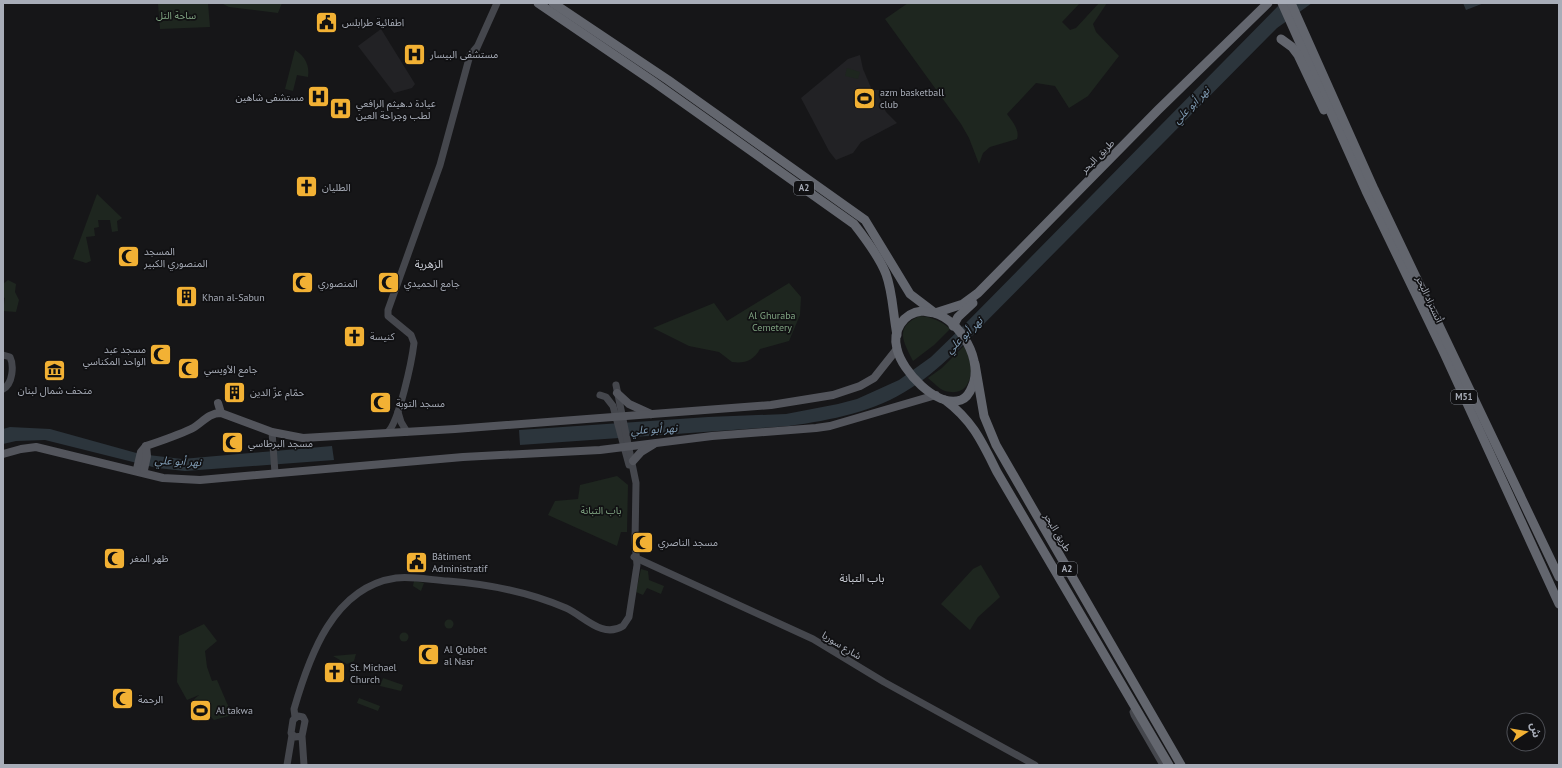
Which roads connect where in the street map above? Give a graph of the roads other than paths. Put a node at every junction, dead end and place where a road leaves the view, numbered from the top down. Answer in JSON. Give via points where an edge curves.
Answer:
{"nodes":[{"id":1,"x":497,"y":3,"type":"edge"},
{"id":2,"x":538,"y":3,"type":"edge"},
{"id":3,"x":553,"y":3,"type":"edge"},
{"id":4,"x":1268,"y":3,"type":"edge"},
{"id":5,"x":1275,"y":3,"type":"edge"},
{"id":6,"x":1282,"y":3,"type":"edge"},
{"id":7,"x":1291,"y":3,"type":"edge"},
{"id":8,"x":1261,"y":6,"type":"edge"},
{"id":9,"x":1281,"y":39,"type":"dead end"},
{"id":10,"x":1370,"y":190,"type":"junction"},
{"id":11,"x":829,"y":200,"type":"junction"},
{"id":12,"x":934,"y":313,"type":"junction"},
{"id":13,"x":953,"y":326,"type":"junction"},
{"id":14,"x":897,"y":335,"type":"junction"},
{"id":15,"x":897,"y":349,"type":"junction"},
{"id":16,"x":1444,"y":353,"type":"junction"},
{"id":17,"x":3,"y":355,"type":"edge"},
{"id":18,"x":975,"y":364,"type":"junction"},
{"id":19,"x":3,"y":389,"type":"edge"},
{"id":20,"x":617,"y":389,"type":"joint"},
{"id":21,"x":600,"y":395,"type":"dead end"},
{"id":22,"x":936,"y":395,"type":"junction"},
{"id":23,"x":946,"y":400,"type":"junction"},
{"id":24,"x":218,"y":403,"type":"dead end"},
{"id":25,"x":398,"y":412,"type":"junction"},
{"id":26,"x":221,"y":413,"type":"junction"},
{"id":27,"x":654,"y":415,"type":"junction"},
{"id":28,"x":620,"y":419,"type":"junction"},
{"id":29,"x":272,"y":432,"type":"junction"},
{"id":30,"x":406,"y":432,"type":"junction"},
{"id":31,"x":387,"y":433,"type":"junction"},
{"id":32,"x":659,"y":442,"type":"junction"},
{"id":33,"x":626,"y":443,"type":"junction"},
{"id":34,"x":3,"y":449,"type":"edge"},
{"id":35,"x":3,"y":454,"type":"edge"},
{"id":36,"x":633,"y":460,"type":"junction"},
{"id":37,"x":141,"y":468,"type":"junction"},
{"id":38,"x":275,"y":469,"type":"junction"},
{"id":39,"x":634,"y":557,"type":"junction"},
{"id":40,"x":1559,"y":577,"type":"edge"},
{"id":41,"x":1559,"y":604,"type":"edge"},
{"id":42,"x":1136,"y":708,"type":"junction"},
{"id":43,"x":295,"y":717,"type":"junction"},
{"id":44,"x":292,"y":735,"type":"junction"},
{"id":45,"x":302,"y":736,"type":"junction"},
{"id":46,"x":286,"y":765,"type":"edge"},
{"id":47,"x":304,"y":765,"type":"edge"},
{"id":48,"x":1035,"y":765,"type":"edge"},
{"id":49,"x":1163,"y":765,"type":"edge"},
{"id":50,"x":1170,"y":765,"type":"edge"},
{"id":51,"x":1181,"y":765,"type":"edge"}],
"edges":[{"from":1,"to":25,"type":"street","via":[[467,70],[434,182],[387,312],[392,320],[414,339]]},
{"from":2,"to":11,"type":"highway","number":"A2"},
{"from":3,"to":11,"type":"highway","number":"A2","via":[[674,84]]},
{"from":4,"to":8,"type":"highway","name":"طريق البحر"},
{"from":5,"to":13,"type":"highway","name":"طريق البحر","via":[[1236,37],[1003,276],[958,317]]},
{"from":6,"to":10,"type":"highway","name":"أتستراد البحر","number":"M51"},
{"from":7,"to":10,"type":"highway","name":"أتستراد البحر","number":"M51"},
{"from":8,"to":12,"type":"highway","name":"طريق البحر","via":[[978,293],[963,304]]},
{"from":9,"to":16,"type":"highway","via":[[1292,47],[1301,59],[1418,311],[1436,346]]},
{"from":10,"to":16,"type":"highway","name":"أتستراد البحر","number":"M51"},
{"from":10,"to":40,"type":"highway","name":"أتستراد البحر","number":"M51"},
{"from":11,"to":12,"type":"highway","number":"A2","via":[[865,220],[910,294]]},
{"from":11,"to":14,"type":"highway","number":"A2","via":[[865,237],[885,272],[890,286]]},
{"from":12,"to":13,"type":"highway","number":"A2"},
{"from":12,"to":14,"type":"highway","number":"A2","via":[[915,312],[907,315]]},
{"from":13,"to":18,"type":"highway","number":"A2","via":[[969,345]]},
{"from":14,"to":15,"type":"highway","number":"A2"},
{"from":15,"to":22,"type":"highway","number":"A2","via":[[920,385]]},
{"from":15,"to":27,"type":"main road","via":[[874,378],[860,386],[833,395],[771,405]]},
{"from":16,"to":41,"type":"highway","name":"أتستراد البحر","number":"M51"},
{"from":17,"to":19,"type":"street","via":[[10,356],[12,364],[10,381]]},
{"from":18,"to":23,"type":"highway","number":"A2","via":[[974,382],[970,393],[963,399]]},
{"from":18,"to":51,"type":"highway","name":"طريق البحر","number":"A2","via":[[984,416],[996,446]]},
{"from":20,"to":27,"type":"main road","via":[[629,404]]},
{"from":20,"to":28,"type":"street"},
{"from":21,"to":28,"type":"street","via":[[611,402]]},
{"from":22,"to":23,"type":"highway","number":"A2"},
{"from":22,"to":32,"type":"main road","via":[[830,426]]},
{"from":23,"to":42,"type":"highway","number":"A2","via":[[961,412],[978,433],[997,472]]},
{"from":24,"to":26,"type":"main road"},
{"from":25,"to":30,"type":"street"},
{"from":25,"to":31,"type":"street","via":[[391,430]]},
{"from":26,"to":29,"type":"main road"},
{"from":26,"to":37,"type":"main road","via":[[210,415],[190,430],[145,450]]},
{"from":27,"to":28,"type":"main road"},
{"from":28,"to":30,"type":"main road","via":[[579,418]]},
{"from":28,"to":33,"type":"street"},
{"from":29,"to":31,"type":"main road","via":[[303,438]]},
{"from":29,"to":38,"type":"street"},
{"from":30,"to":31,"type":"main road"},
{"from":32,"to":33,"type":"main road"},
{"from":32,"to":36,"type":"main road","via":[[640,452]]},
{"from":33,"to":36,"type":"street"},
{"from":33,"to":38,"type":"main road"},
{"from":33,"to":39,"type":"street","via":[[631,473]]},
{"from":34,"to":37,"type":"main road","via":[[22,445],[49,445]]},
{"from":35,"to":38,"type":"main road","via":[[36,447],[134,472],[173,479],[200,480]]},
{"from":36,"to":39,"type":"street","via":[[636,483]]},
{"from":37,"to":38,"type":"main road","via":[[192,476]]},
{"from":39,"to":43,"type":"street","via":[[629,617],[621,628],[603,629],[565,608],[504,589],[398,577],[368,588],[349,600],[331,620],[310,660],[294,709]]},
{"from":39,"to":48,"type":"street","name":"شارع سوريا","via":[[813,639],[884,682]]},
{"from":42,"to":49,"type":"street","via":[[1134,715]]},
{"from":42,"to":50,"type":"highway","number":"A2"},
{"from":43,"to":44,"type":"street","via":[[291,725]]},
{"from":43,"to":45,"type":"street","via":[[302,716],[305,720]]},
{"from":44,"to":45,"type":"street"},
{"from":44,"to":46,"type":"street"},
{"from":45,"to":47,"type":"street"}]}
